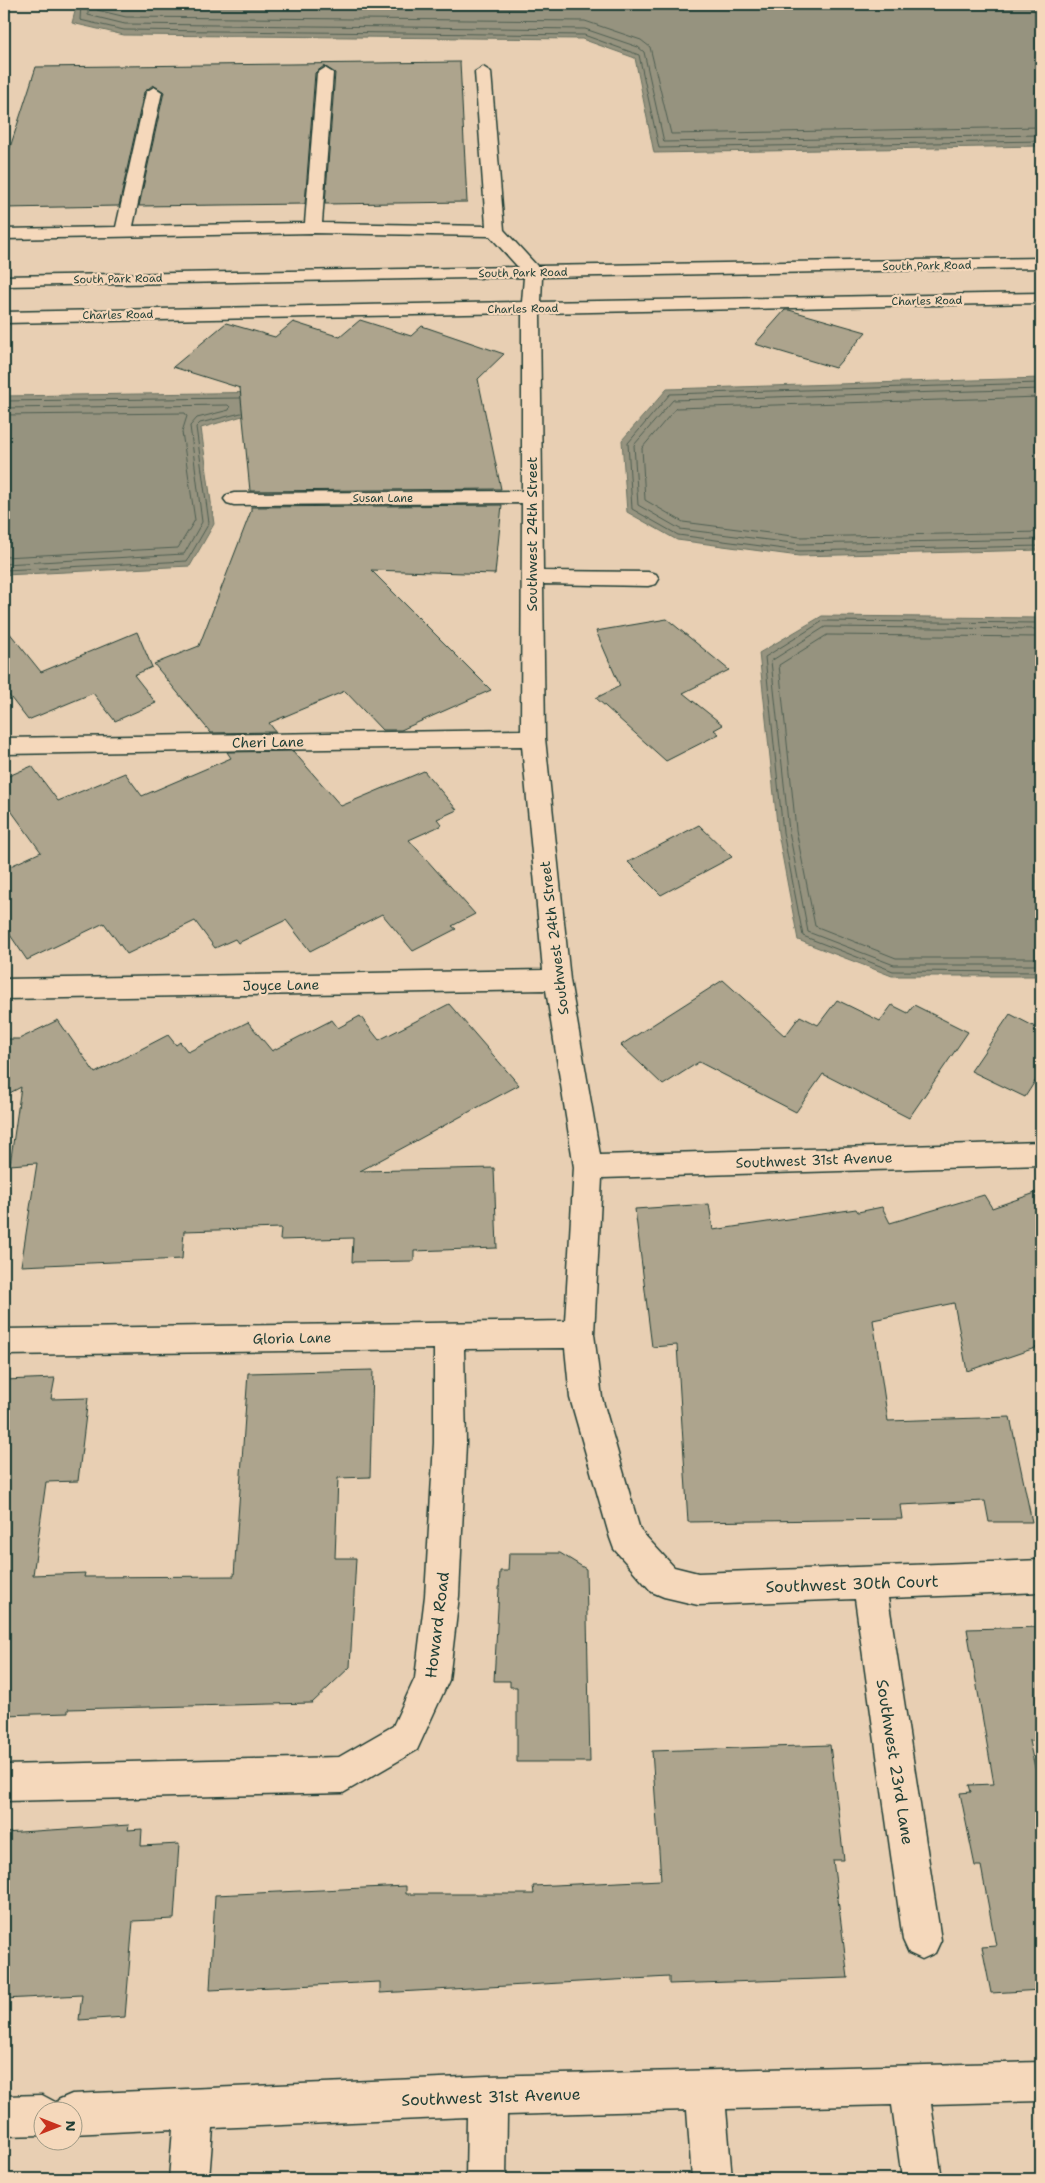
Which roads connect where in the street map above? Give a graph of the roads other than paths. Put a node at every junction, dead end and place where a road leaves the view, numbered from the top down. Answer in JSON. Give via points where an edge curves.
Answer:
{"nodes":[{"id":1,"x":483,"y":72,"type":"dead end"},
{"id":2,"x":325,"y":73,"type":"dead end"},
{"id":3,"x":154,"y":92,"type":"dead end"},
{"id":4,"x":313,"y":228,"type":"junction"},
{"id":5,"x":495,"y":231,"type":"junction"},
{"id":6,"x":123,"y":233,"type":"junction"},
{"id":7,"x":4,"y":234,"type":"edge"},
{"id":8,"x":1041,"y":263,"type":"edge"},
{"id":9,"x":533,"y":273,"type":"junction"},
{"id":10,"x":4,"y":281,"type":"edge"},
{"id":11,"x":1041,"y":298,"type":"edge"},
{"id":12,"x":530,"y":309,"type":"junction"},
{"id":13,"x":4,"y":316,"type":"edge"},
{"id":14,"x":532,"y":497,"type":"junction"},
{"id":15,"x":234,"y":499,"type":"dead end"},
{"id":16,"x":532,"y":577,"type":"junction"},
{"id":17,"x":648,"y":579,"type":"dead end"},
{"id":18,"x":533,"y":738,"type":"junction"},
{"id":19,"x":4,"y":746,"type":"edge"},
{"id":20,"x":557,"y":980,"type":"junction"},
{"id":21,"x":4,"y":989,"type":"edge"},
{"id":22,"x":1041,"y":1153,"type":"edge"},
{"id":23,"x":588,"y":1167,"type":"junction"},
{"id":24,"x":580,"y":1334,"type":"junction"},
{"id":25,"x":448,"y":1336,"type":"junction"},
{"id":26,"x":4,"y":1342,"type":"edge"},
{"id":27,"x":1041,"y":1576,"type":"edge"},
{"id":28,"x":664,"y":1582,"type":"joint"},
{"id":29,"x":869,"y":1584,"type":"junction"},
{"id":30,"x":4,"y":1783,"type":"edge"},
{"id":31,"x":922,"y":1940,"type":"dead end"},
{"id":32,"x":1041,"y":2081,"type":"edge"},
{"id":33,"x":909,"y":2084,"type":"junction"},
{"id":34,"x":705,"y":2091,"type":"junction"},
{"id":35,"x":487,"y":2096,"type":"junction"},
{"id":36,"x":194,"y":2109,"type":"junction"},
{"id":37,"x":82,"y":2114,"type":"edge"},
{"id":38,"x":32,"y":2115,"type":"edge"},
{"id":39,"x":4,"y":2116,"type":"edge"},
{"id":40,"x":189,"y":2179,"type":"edge"},
{"id":41,"x":486,"y":2179,"type":"edge"},
{"id":42,"x":712,"y":2179,"type":"edge"},
{"id":43,"x":922,"y":2179,"type":"edge"}],
"edges":[{"from":1,"to":5,"type":"street"},
{"from":2,"to":4,"type":"street"},
{"from":3,"to":6,"type":"street"},
{"from":4,"to":5,"type":"street"},
{"from":4,"to":6,"type":"street"},
{"from":5,"to":9,"type":"street"},
{"from":6,"to":7,"type":"street"},
{"from":8,"to":9,"type":"street","name":"South Park Road"},
{"from":9,"to":10,"type":"street","name":"South Park Road"},
{"from":9,"to":12,"type":"street","name":"Southwest 24th Street"},
{"from":11,"to":12,"type":"street","name":"Charles Road"},
{"from":12,"to":13,"type":"street","name":"Charles Road"},
{"from":12,"to":14,"type":"street","name":"Southwest 24th Street"},
{"from":14,"to":15,"type":"street","name":"Susan Lane"},
{"from":14,"to":16,"type":"street","name":"Southwest 24th Street"},
{"from":16,"to":17,"type":"street"},
{"from":16,"to":18,"type":"street","name":"Southwest 24th Street"},
{"from":18,"to":19,"type":"street","name":"Cheri Lane"},
{"from":18,"to":20,"type":"street","name":"Southwest 24th Street"},
{"from":20,"to":21,"type":"street","name":"Joyce Lane"},
{"from":20,"to":23,"type":"street","name":"Southwest 24th Street"},
{"from":22,"to":23,"type":"street","name":"Southwest 31st Avenue"},
{"from":23,"to":24,"type":"street","name":"Southwest 24th Street"},
{"from":24,"to":25,"type":"street","name":"Gloria Lane"},
{"from":24,"to":28,"type":"street","name":"Southwest 24th Street","via":[[586,1398],[626,1538]]},
{"from":25,"to":26,"type":"street","name":"Gloria Lane"},
{"from":25,"to":30,"type":"street","name":"Howard Road","via":[[450,1443],[442,1596],[432,1680],[404,1738],[343,1775]]},
{"from":27,"to":29,"type":"street","name":"Southwest 30th Court"},
{"from":28,"to":29,"type":"street","name":"Southwest 30th Court","via":[[698,1589]]},
{"from":29,"to":31,"type":"street","name":"Southwest 23rd Lane"},
{"from":32,"to":33,"type":"street","name":"Southwest 31st Avenue"},
{"from":33,"to":34,"type":"street","name":"Southwest 31st Avenue"},
{"from":33,"to":43,"type":"street"},
{"from":34,"to":35,"type":"street","name":"Southwest 31st Avenue"},
{"from":34,"to":42,"type":"street"},
{"from":35,"to":36,"type":"street","name":"Southwest 31st Avenue"},
{"from":35,"to":41,"type":"street"},
{"from":36,"to":37,"type":"street","name":"Southwest 31st Avenue"},
{"from":36,"to":40,"type":"street"},
{"from":38,"to":39,"type":"street"}]}
